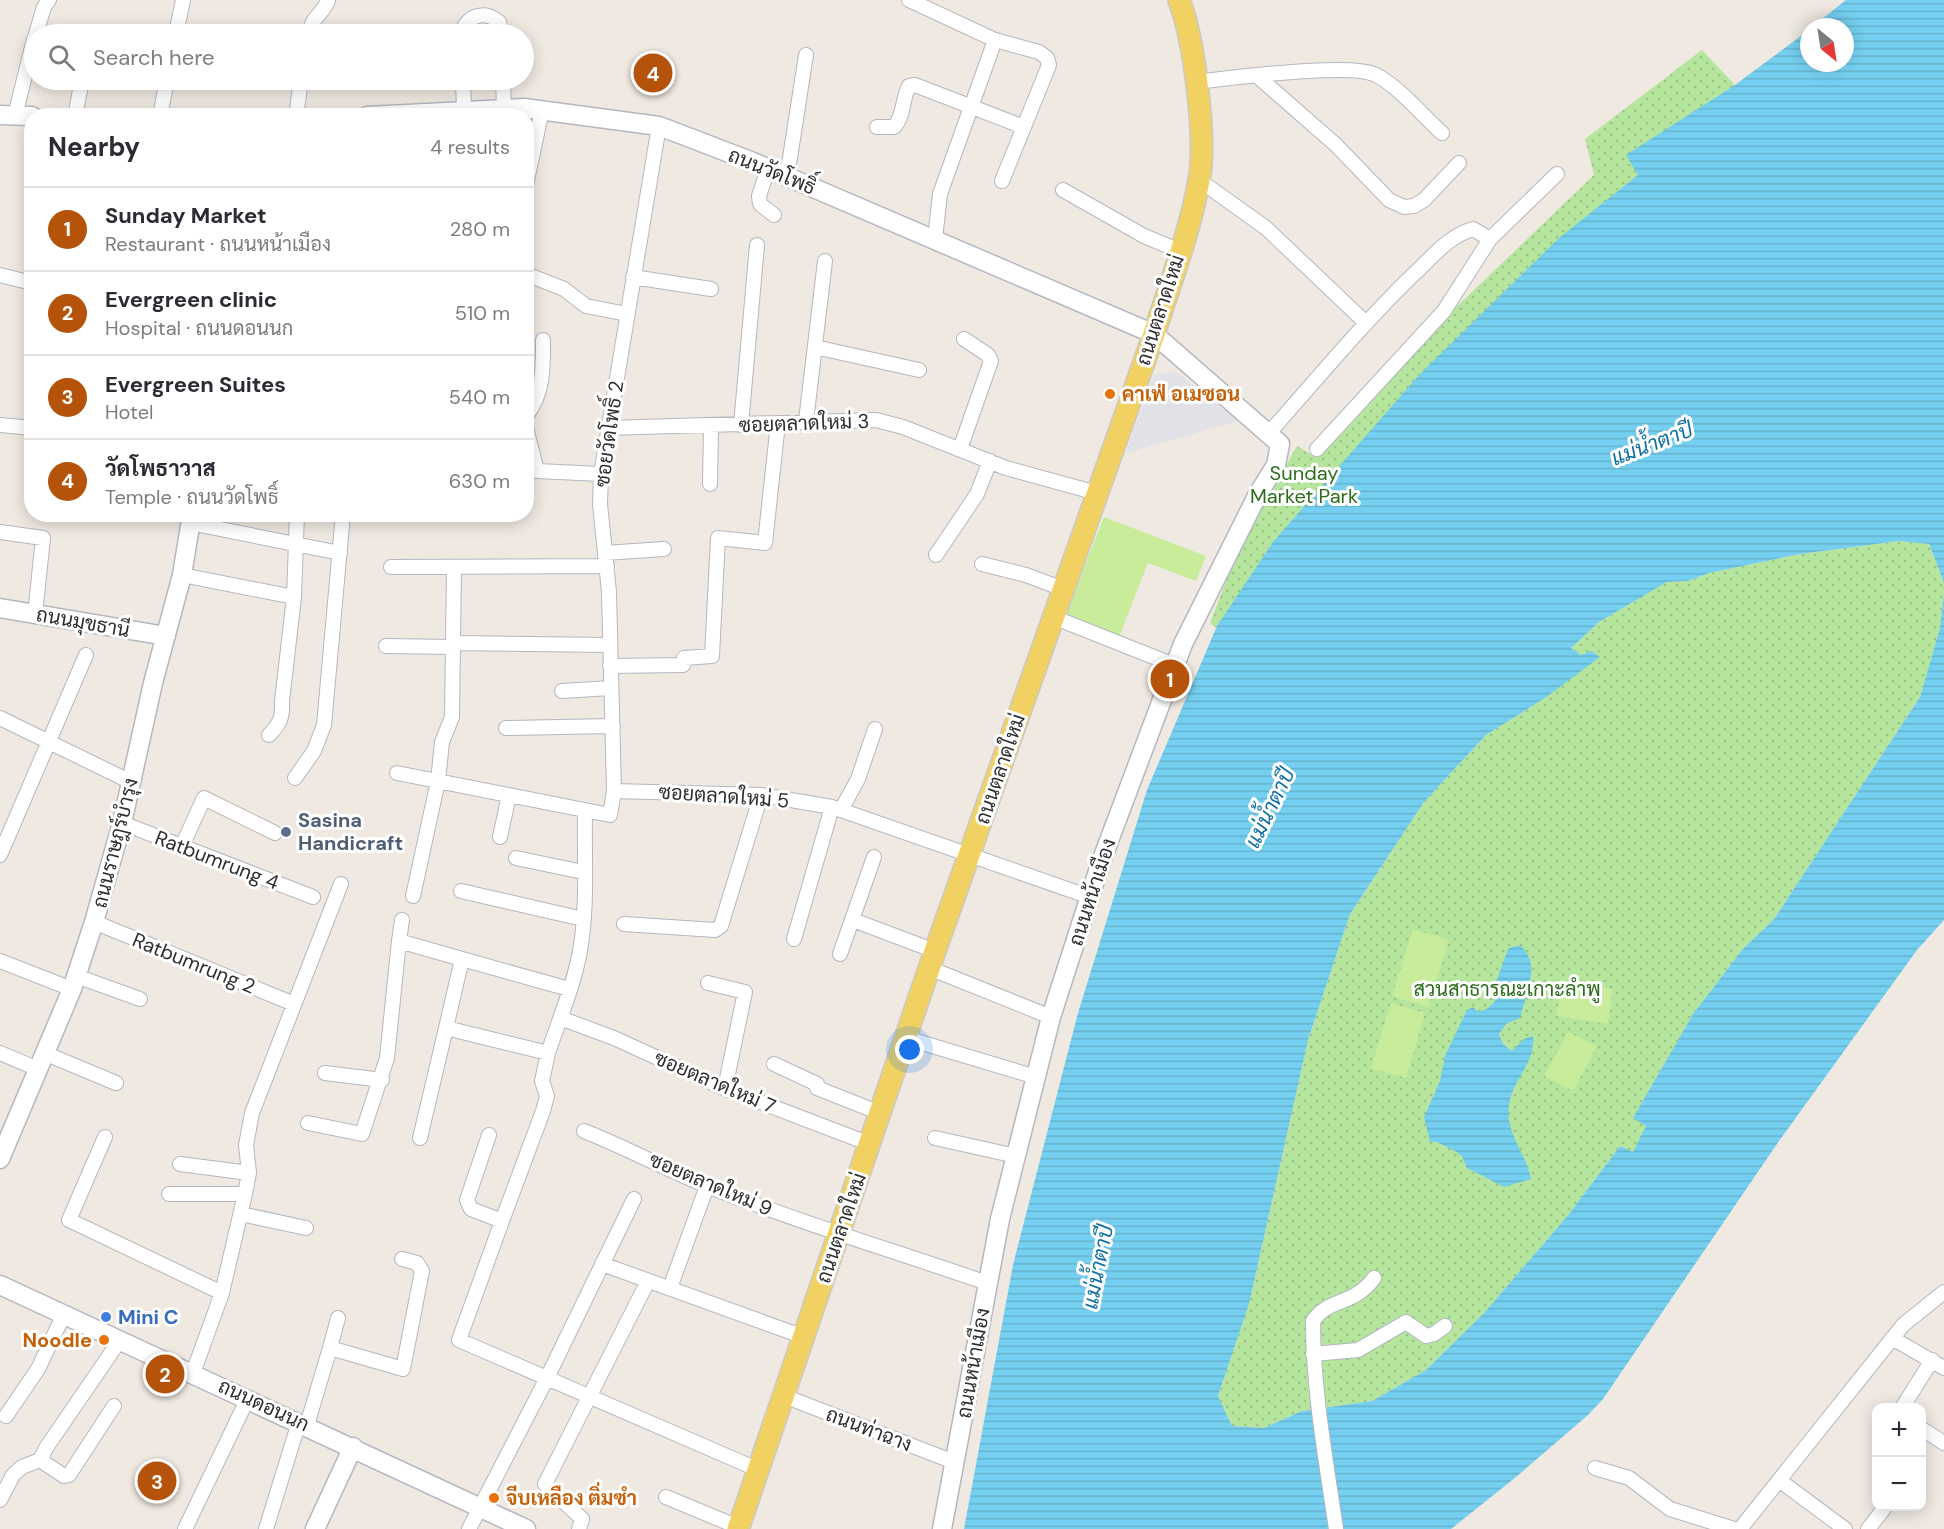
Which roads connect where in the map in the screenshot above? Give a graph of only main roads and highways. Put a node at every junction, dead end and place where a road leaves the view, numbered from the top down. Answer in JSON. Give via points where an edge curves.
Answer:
{"nodes":[{"id":1,"x":1179,"y":0,"type":"edge"},
{"id":2,"x":738,"y":1528,"type":"edge"}],
"edges":[{"from":1,"to":2,"type":"main road","name":"ถนนตลาดใหม่","via":[[1196,82],[1202,152],[1199,180],[1180,251]]}]}
